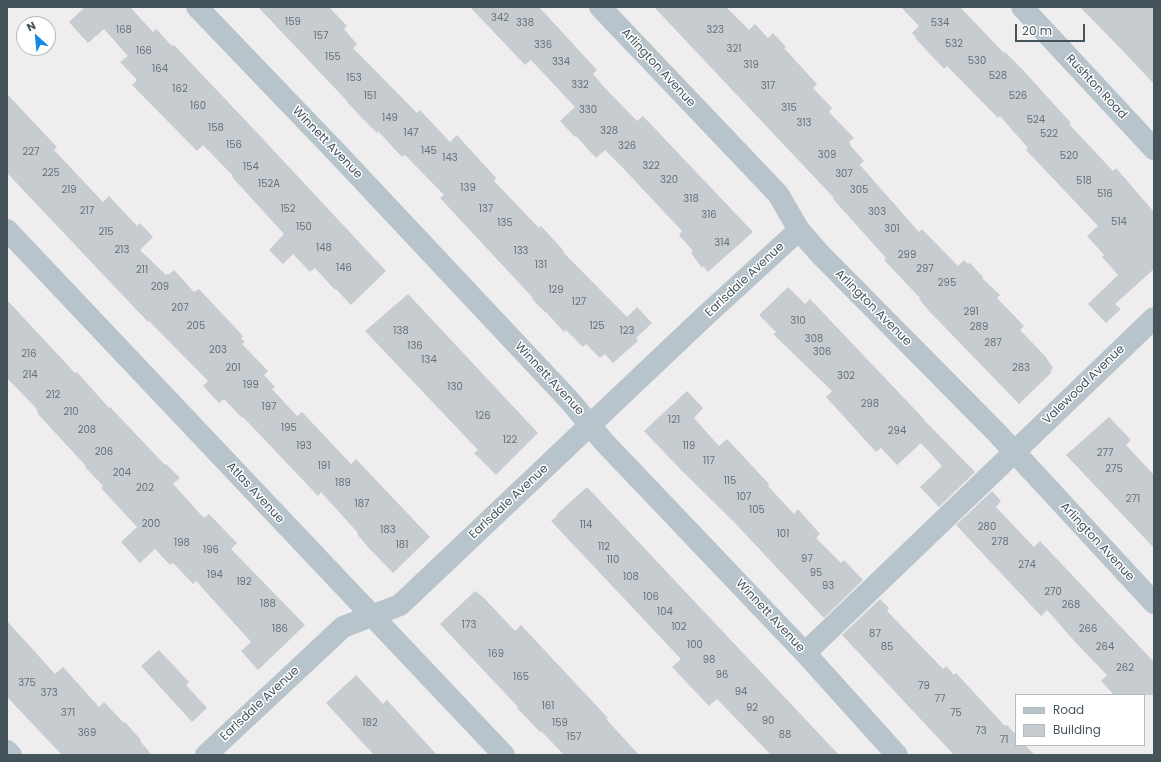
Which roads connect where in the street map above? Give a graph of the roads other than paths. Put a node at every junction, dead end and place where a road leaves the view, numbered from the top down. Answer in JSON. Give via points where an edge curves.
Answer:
{"nodes":[{"id":1,"x":197,"y":7,"type":"edge"},
{"id":2,"x":600,"y":7,"type":"edge"},
{"id":3,"x":1022,"y":7,"type":"edge"},
{"id":4,"x":1154,"y":149,"type":"edge"},
{"id":5,"x":7,"y":230,"type":"edge"},
{"id":6,"x":799,"y":230,"type":"junction"},
{"id":7,"x":1154,"y":318,"type":"edge"},
{"id":8,"x":590,"y":424,"type":"junction"},
{"id":9,"x":1014,"y":452,"type":"junction"},
{"id":10,"x":1154,"y":603,"type":"edge"},
{"id":11,"x":372,"y":615,"type":"junction"},
{"id":12,"x":805,"y":654,"type":"junction"},
{"id":13,"x":7,"y":751,"type":"edge"},
{"id":14,"x":11,"y":755,"type":"edge"},
{"id":15,"x":206,"y":755,"type":"edge"},
{"id":16,"x":504,"y":755,"type":"edge"},
{"id":17,"x":897,"y":755,"type":"edge"}],
"edges":[{"from":1,"to":8,"type":"street","name":"Winnett Avenue","via":[[344,160]]},
{"from":2,"to":6,"type":"street","name":"Arlington Avenue","via":[[778,194]]},
{"from":3,"to":4,"type":"street","name":"Rushton Road"},
{"from":5,"to":11,"type":"street","name":"Atlas Avenue"},
{"from":6,"to":8,"type":"street","name":"Earlsdale Avenue"},
{"from":6,"to":9,"type":"street","name":"Arlington Avenue","via":[[819,254]]},
{"from":7,"to":9,"type":"street","name":"Valewood Avenue"},
{"from":8,"to":11,"type":"street","name":"Earlsdale Avenue","via":[[400,605]]},
{"from":8,"to":12,"type":"street","name":"Winnett Avenue","via":[[604,442]]},
{"from":9,"to":10,"type":"street","name":"Arlington Avenue"},
{"from":9,"to":12,"type":"street","name":"Valewood Avenue"},
{"from":11,"to":15,"type":"street","name":"Earlsdale Avenue","via":[[343,627]]},
{"from":11,"to":16,"type":"street","name":"Atlas Avenue"},
{"from":12,"to":17,"type":"street","name":"Winnett Avenue"},
{"from":13,"to":14,"type":"street"}]}
